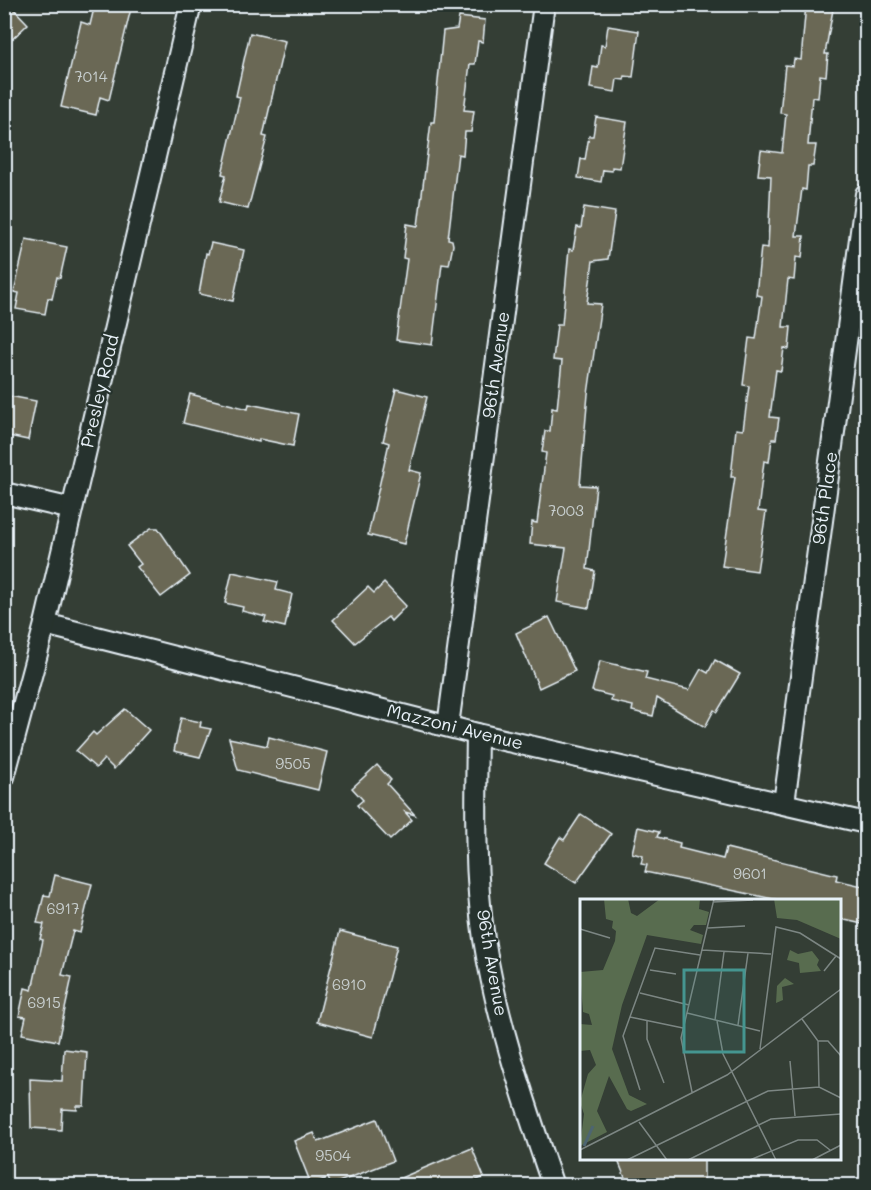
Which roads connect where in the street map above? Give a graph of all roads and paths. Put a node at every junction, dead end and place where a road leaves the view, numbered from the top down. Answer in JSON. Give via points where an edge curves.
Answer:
{"nodes":[{"id":1,"x":191,"y":4,"type":"edge"},
{"id":2,"x":544,"y":4,"type":"edge"},
{"id":3,"x":867,"y":194,"type":"edge"},
{"id":4,"x":4,"y":493,"type":"edge"},
{"id":5,"x":72,"y":509,"type":"junction"},
{"id":6,"x":45,"y":624,"type":"junction"},
{"id":7,"x":448,"y":726,"type":"junction"},
{"id":8,"x":477,"y":734,"type":"junction"},
{"id":9,"x":4,"y":777,"type":"edge"},
{"id":10,"x":784,"y":803,"type":"junction"},
{"id":11,"x":867,"y":823,"type":"edge"},
{"id":12,"x":553,"y":1185,"type":"edge"}],
"edges":[{"from":1,"to":5,"type":"street","name":"Presley Road"},
{"from":2,"to":7,"type":"street","name":"96th Avenue"},
{"from":3,"to":10,"type":"street","name":"96th Place"},
{"from":4,"to":5,"type":"street"},
{"from":5,"to":6,"type":"street","name":"Presley Road"},
{"from":6,"to":7,"type":"street","name":"Mazzoni Avenue"},
{"from":6,"to":9,"type":"street","name":"Presley Road"},
{"from":7,"to":8,"type":"street","name":"Mazzoni Avenue"},
{"from":8,"to":10,"type":"street","name":"Mazzoni Avenue"},
{"from":8,"to":12,"type":"street","name":"96th Avenue","via":[[475,850],[484,940],[508,1044]]},
{"from":10,"to":11,"type":"street","name":"Mazzoni Avenue"}]}
